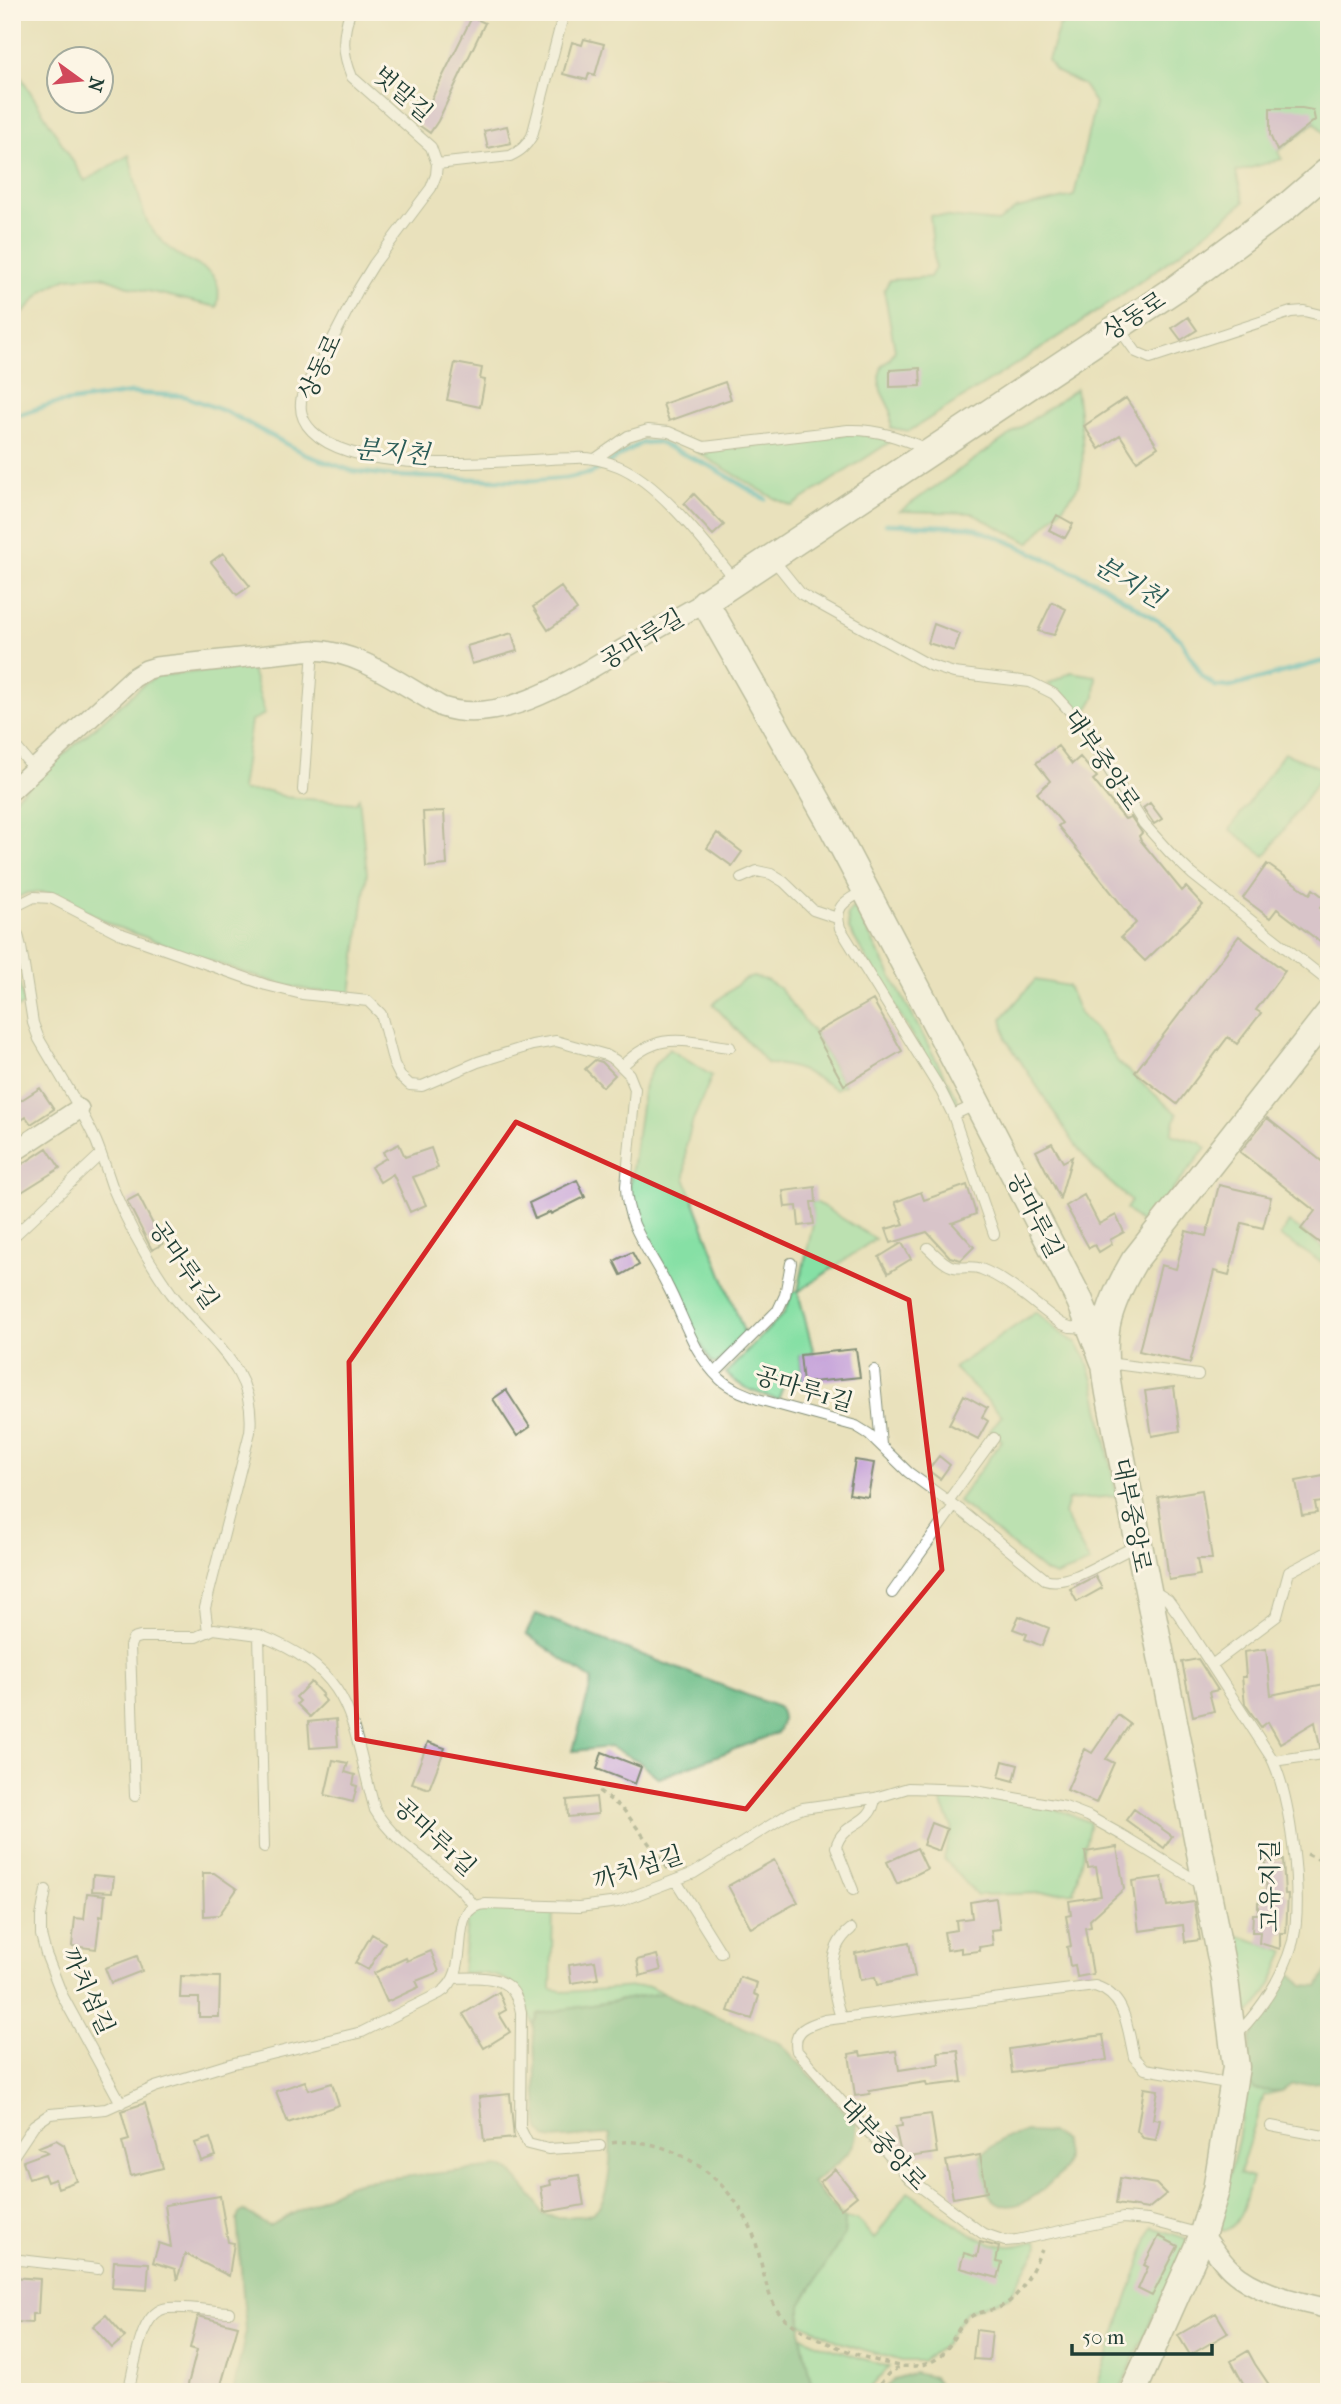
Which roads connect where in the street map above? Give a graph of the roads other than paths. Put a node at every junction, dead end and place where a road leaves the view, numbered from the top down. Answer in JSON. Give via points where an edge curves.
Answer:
{"nodes":[{"id":1,"x":350,"y":12,"type":"edge"},
{"id":2,"x":564,"y":12,"type":"edge"},
{"id":3,"x":437,"y":164,"type":"junction"},
{"id":4,"x":1329,"y":170,"type":"edge"},
{"id":5,"x":1329,"y":317,"type":"edge"},
{"id":6,"x":1118,"y":327,"type":"junction"},
{"id":7,"x":932,"y":451,"type":"junction"},
{"id":8,"x":597,"y":460,"type":"junction"},
{"id":9,"x":772,"y":558,"type":"junction"},
{"id":10,"x":736,"y":582,"type":"junction"},
{"id":11,"x":705,"y":602,"type":"junction"},
{"id":12,"x":313,"y":650,"type":"junction"},
{"id":13,"x":12,"y":742,"type":"edge"},
{"id":14,"x":34,"y":769,"type":"junction"},
{"id":15,"x":12,"y":789,"type":"edge"},
{"id":16,"x":303,"y":790,"type":"dead end"},
{"id":17,"x":741,"y":878,"type":"dead end"},
{"id":18,"x":865,"y":890,"type":"junction"},
{"id":19,"x":12,"y":908,"type":"edge"},
{"id":20,"x":837,"y":918,"type":"junction"},
{"id":21,"x":12,"y":928,"type":"edge"},
{"id":22,"x":1329,"y":982,"type":"edge"},
{"id":23,"x":1329,"y":1013,"type":"edge"},
{"id":24,"x":730,"y":1047,"type":"dead end"},
{"id":25,"x":622,"y":1066,"type":"junction"},
{"id":26,"x":977,"y":1104,"type":"junction"},
{"id":27,"x":79,"y":1109,"type":"junction"},
{"id":28,"x":953,"y":1115,"type":"junction"},
{"id":29,"x":12,"y":1153,"type":"edge"},
{"id":30,"x":101,"y":1154,"type":"junction"},
{"id":31,"x":994,"y":1234,"type":"dead end"},
{"id":32,"x":12,"y":1238,"type":"edge"},
{"id":33,"x":928,"y":1248,"type":"dead end"},
{"id":34,"x":792,"y":1263,"type":"dead end"},
{"id":35,"x":1080,"y":1301,"type":"junction"},
{"id":36,"x":1111,"y":1306,"type":"junction"},
{"id":37,"x":1090,"y":1327,"type":"junction"},
{"id":38,"x":1104,"y":1362,"type":"junction"},
{"id":39,"x":874,"y":1370,"type":"dead end"},
{"id":40,"x":716,"y":1373,"type":"junction"},
{"id":41,"x":1198,"y":1375,"type":"dead end"},
{"id":42,"x":994,"y":1438,"type":"dead end"},
{"id":43,"x":881,"y":1445,"type":"junction"},
{"id":44,"x":951,"y":1503,"type":"junction"},
{"id":45,"x":1138,"y":1546,"type":"junction"},
{"id":46,"x":1329,"y":1551,"type":"edge"},
{"id":47,"x":1146,"y":1586,"type":"junction"},
{"id":48,"x":892,"y":1593,"type":"dead end"},
{"id":49,"x":208,"y":1632,"type":"junction"},
{"id":50,"x":259,"y":1635,"type":"junction"},
{"id":51,"x":1213,"y":1664,"type":"junction"},
{"id":52,"x":1329,"y":1753,"type":"edge"},
{"id":53,"x":1273,"y":1762,"type":"junction"},
{"id":54,"x":135,"y":1796,"type":"dead end"},
{"id":55,"x":875,"y":1798,"type":"junction"},
{"id":56,"x":264,"y":1847,"type":"dead end"},
{"id":57,"x":677,"y":1881,"type":"junction"},
{"id":58,"x":1208,"y":1888,"type":"junction"},
{"id":59,"x":46,"y":1890,"type":"dead end"},
{"id":60,"x":853,"y":1890,"type":"dead end"},
{"id":61,"x":474,"y":1906,"type":"junction"},
{"id":62,"x":851,"y":1929,"type":"dead end"},
{"id":63,"x":721,"y":1953,"type":"dead end"},
{"id":64,"x":455,"y":1978,"type":"junction"},
{"id":65,"x":841,"y":2018,"type":"junction"},
{"id":66,"x":1234,"y":2038,"type":"junction"},
{"id":67,"x":1234,"y":2084,"type":"junction"},
{"id":68,"x":121,"y":2103,"type":"junction"},
{"id":69,"x":1271,"y":2126,"type":"dead end"},
{"id":70,"x":1329,"y":2137,"type":"edge"},
{"id":71,"x":600,"y":2146,"type":"road end"},
{"id":72,"x":12,"y":2158,"type":"edge"},
{"id":73,"x":1203,"y":2235,"type":"junction"},
{"id":74,"x":12,"y":2259,"type":"edge"},
{"id":75,"x":97,"y":2269,"type":"dead end"},
{"id":76,"x":1329,"y":2309,"type":"edge"},
{"id":77,"x":229,"y":2312,"type":"dead end"},
{"id":78,"x":128,"y":2392,"type":"edge"},
{"id":79,"x":1007,"y":2392,"type":"edge"},
{"id":80,"x":1016,"y":2392,"type":"edge"},
{"id":81,"x":1133,"y":2392,"type":"edge"}],
"edges":[{"from":1,"to":3,"type":"lane","name":"벗말길","via":[[342,45],[352,77],[431,146]]},
{"from":2,"to":3,"type":"lane","via":[[526,145],[510,156]]},
{"from":3,"to":8,"type":"lane","name":"상동로","via":[[431,188],[374,264],[305,387],[300,399],[304,419],[318,436],[338,448],[388,461]]},
{"from":4,"to":6,"type":"street","name":"상동로","via":[[1175,289]]},
{"from":5,"to":6,"type":"lane","via":[[1291,312],[1150,358],[1136,352]]},
{"from":6,"to":7,"type":"street","name":"상동로"},
{"from":7,"to":8,"type":"lane","via":[[870,429],[704,447],[669,432],[648,430],[628,436]]},
{"from":7,"to":9,"type":"street","name":"상동로"},
{"from":8,"to":10,"type":"lane","name":"상동로","via":[[620,467],[667,502]]},
{"from":9,"to":10,"type":"street","name":"상동로"},
{"from":9,"to":22,"type":"lane","name":"대부중앙로","via":[[807,598],[929,665],[954,673],[1030,682],[1054,694],[1075,717],[1144,824],[1164,847]]},
{"from":10,"to":11,"type":"street","name":"상동로"},
{"from":11,"to":12,"type":"street","name":"공마루길","via":[[581,675],[511,705],[484,711],[455,711],[353,658]]},
{"from":11,"to":18,"type":"street","name":"공마루길"},
{"from":12,"to":14,"type":"street","name":"공마루길","via":[[146,670]]},
{"from":12,"to":16,"type":"lane"},
{"from":13,"to":14,"type":"lane"},
{"from":14,"to":15,"type":"street","name":"공마루길"},
{"from":17,"to":20,"type":"lane","via":[[757,871],[771,874],[813,910]]},
{"from":18,"to":20,"type":"lane","via":[[845,902]]},
{"from":18,"to":26,"type":"street","name":"공마루길"},
{"from":19,"to":25,"type":"lane","via":[[34,897],[51,898],[119,933],[276,988],[368,1001],[381,1014],[394,1064],[410,1085],[422,1086],[478,1062],[545,1042],[567,1042],[606,1055]]},
{"from":20,"to":28,"type":"lane","name":"공마루길"},
{"from":21,"to":27,"type":"lane","name":"공마루1길","via":[[21,947],[38,1039]]},
{"from":23,"to":36,"type":"street","name":"대부중앙로","via":[[1134,1261]]},
{"from":24,"to":25,"type":"lane","via":[[663,1041],[644,1047]]},
{"from":25,"to":40,"type":"lane","name":"공마루1길","via":[[636,1097],[626,1186],[628,1212],[685,1329]]},
{"from":26,"to":28,"type":"lane"},
{"from":26,"to":35,"type":"street","name":"공마루길"},
{"from":27,"to":29,"type":"street"},
{"from":27,"to":30,"type":"lane","name":"공마루1길"},
{"from":28,"to":31,"type":"lane","name":"공마루길"},
{"from":30,"to":32,"type":"lane"},
{"from":30,"to":49,"type":"lane","name":"공마루1길","via":[[149,1259],[172,1294],[232,1361],[248,1397],[250,1432],[205,1608]]},
{"from":33,"to":37,"type":"lane","via":[[947,1264],[982,1269],[1062,1324]]},
{"from":34,"to":40,"type":"lane","name":"공마루1길","via":[[778,1310]]},
{"from":35,"to":36,"type":"street","via":[[1091,1308]]},
{"from":35,"to":37,"type":"street","name":"공마루길"},
{"from":36,"to":37,"type":"lane","via":[[1098,1324]]},
{"from":36,"to":38,"type":"street","name":"대부중앙로"},
{"from":37,"to":38,"type":"street","name":"공마루길"},
{"from":38,"to":41,"type":"lane"},
{"from":38,"to":45,"type":"street","name":"대부중앙로"},
{"from":39,"to":43,"type":"lane","name":"공마루1길"},
{"from":40,"to":43,"type":"lane","name":"공마루1길","via":[[743,1394],[856,1426]]},
{"from":42,"to":44,"type":"lane"},
{"from":43,"to":44,"type":"lane","name":"공마루1길","via":[[908,1472]]},
{"from":44,"to":45,"type":"lane","name":"공마루1길","via":[[1051,1581]]},
{"from":44,"to":48,"type":"lane"},
{"from":45,"to":47,"type":"street","name":"대부중앙로"},
{"from":46,"to":51,"type":"lane","via":[[1289,1572],[1277,1616]]},
{"from":47,"to":51,"type":"lane","name":"고유지길","via":[[1168,1600]]},
{"from":47,"to":58,"type":"street","name":"대부중앙로"},
{"from":49,"to":50,"type":"lane","name":"공마루1길"},
{"from":49,"to":54,"type":"lane","name":"공마루1길","via":[[196,1637],[133,1639]]},
{"from":50,"to":56,"type":"lane"},
{"from":50,"to":61,"type":"lane","name":"공마루1길","via":[[307,1658],[325,1673],[349,1712],[375,1810],[382,1821]]},
{"from":51,"to":53,"type":"lane","name":"고유지길"},
{"from":52,"to":53,"type":"lane"},
{"from":53,"to":66,"type":"lane","name":"고유지길","via":[[1291,1824],[1296,1890],[1293,1939],[1273,1986]]},
{"from":55,"to":57,"type":"lane","name":"까치섬길","via":[[815,1804],[790,1813]]},
{"from":55,"to":58,"type":"lane","name":"까치섬길","via":[[908,1788],[970,1790],[1065,1807],[1122,1835]]},
{"from":55,"to":60,"type":"lane","via":[[868,1817],[846,1830],[836,1847]]},
{"from":57,"to":61,"type":"lane","name":"까치섬길","via":[[598,1906]]},
{"from":57,"to":63,"type":"lane"},
{"from":58,"to":66,"type":"street","name":"대부중앙로"},
{"from":59,"to":68,"type":"lane","name":"까치섬길","via":[[41,1917],[46,1954],[62,1995]]},
{"from":61,"to":64,"type":"lane","via":[[462,1923]]},
{"from":62,"to":65,"type":"lane","via":[[832,1965]]},
{"from":64,"to":68,"type":"lane","via":[[440,1993],[362,2032],[230,2064],[155,2087]]},
{"from":64,"to":71,"type":"lane","via":[[500,1980],[519,2001],[520,2128],[528,2144],[548,2149]]},
{"from":65,"to":67,"type":"lane","name":"대부중앙로","via":[[1095,1986],[1107,1989],[1121,2005],[1134,2057],[1145,2069]]},
{"from":65,"to":73,"type":"lane","name":"대부중앙로","via":[[804,2028],[797,2034],[797,2051],[899,2168],[970,2225],[1005,2241],[1135,2218]]},
{"from":66,"to":67,"type":"street","name":"대부중앙로"},
{"from":67,"to":73,"type":"street","name":"대부중앙로","via":[[1216,2190]]},
{"from":68,"to":72,"type":"lane","via":[[42,2118]]},
{"from":69,"to":70,"type":"lane"},
{"from":73,"to":76,"type":"street","via":[[1231,2270],[1249,2282]]},
{"from":73,"to":81,"type":"street","name":"대부중앙로"},
{"from":74,"to":75,"type":"lane"},
{"from":77,"to":78,"type":"lane","via":[[167,2308],[150,2316]]},
{"from":79,"to":80,"type":"lane"}]}
